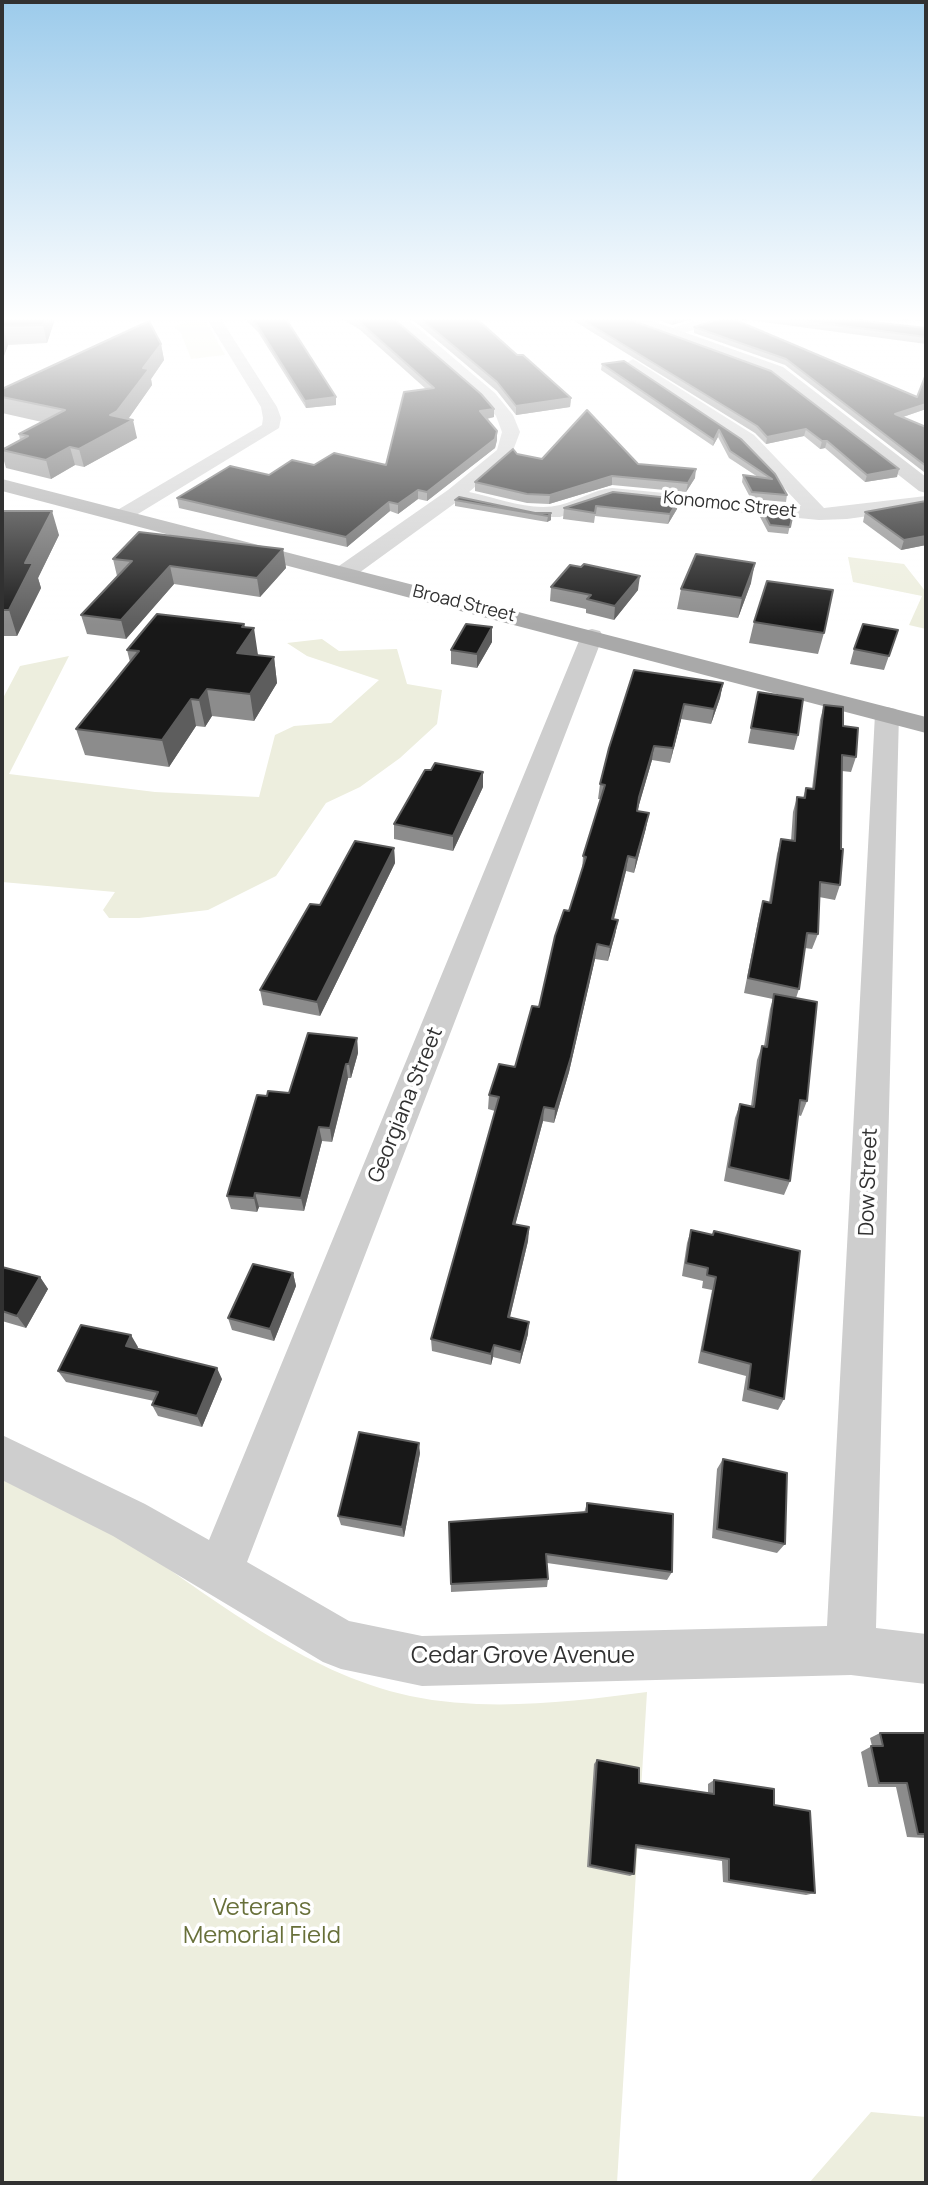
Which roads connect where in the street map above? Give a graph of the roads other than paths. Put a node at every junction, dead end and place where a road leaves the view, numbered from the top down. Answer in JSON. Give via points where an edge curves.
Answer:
{"nodes":[{"id":1,"x":271,"y":421,"type":"edge"},
{"id":2,"x":506,"y":421,"type":"edge"},
{"id":3,"x":720,"y":421,"type":"edge"},
{"id":4,"x":842,"y":421,"type":"edge"},
{"id":5,"x":2,"y":485,"type":"edge"},
{"id":6,"x":926,"y":487,"type":"edge"},
{"id":7,"x":455,"y":494,"type":"junction"},
{"id":8,"x":926,"y":502,"type":"edge"},
{"id":9,"x":819,"y":514,"type":"junction"},
{"id":10,"x":121,"y":516,"type":"junction"},
{"id":11,"x":344,"y":573,"type":"junction"},
{"id":12,"x":592,"y":636,"type":"junction"},
{"id":13,"x":887,"y":714,"type":"junction"},
{"id":14,"x":926,"y":724,"type":"edge"},
{"id":15,"x":2,"y":1457,"type":"edge"},
{"id":16,"x":219,"y":1574,"type":"junction"},
{"id":17,"x":852,"y":1650,"type":"junction"},
{"id":18,"x":926,"y":1659,"type":"edge"}],
"edges":[{"from":1,"to":10,"type":"street","via":[[270,428]]},
{"from":2,"to":7,"type":"street","via":[[511,432],[505,452]]},
{"from":3,"to":9,"type":"street","via":[[748,439]]},
{"from":4,"to":6,"type":"street"},
{"from":5,"to":10,"type":"main road","name":"Broad Street"},
{"from":7,"to":9,"type":"street","name":"Konomoc Street","via":[[544,512],[560,511],[598,494],[612,494]]},
{"from":7,"to":11,"type":"street"},
{"from":8,"to":9,"type":"street","name":"Konomoc Street"},
{"from":10,"to":11,"type":"main road","name":"Broad Street"},
{"from":11,"to":12,"type":"main road","name":"Broad Street"},
{"from":12,"to":13,"type":"main road","name":"Broad Street"},
{"from":12,"to":16,"type":"street","name":"Georgiana Street"},
{"from":13,"to":14,"type":"main road","name":"Broad Street"},
{"from":13,"to":17,"type":"street","name":"Dow Street"},
{"from":15,"to":16,"type":"street","name":"Cedar Grove Avenue","via":[[129,1520]]},
{"from":16,"to":17,"type":"street","name":"Cedar Grove Avenue","via":[[341,1644],[422,1661]]},
{"from":17,"to":18,"type":"street","name":"Cedar Grove Avenue"}]}
